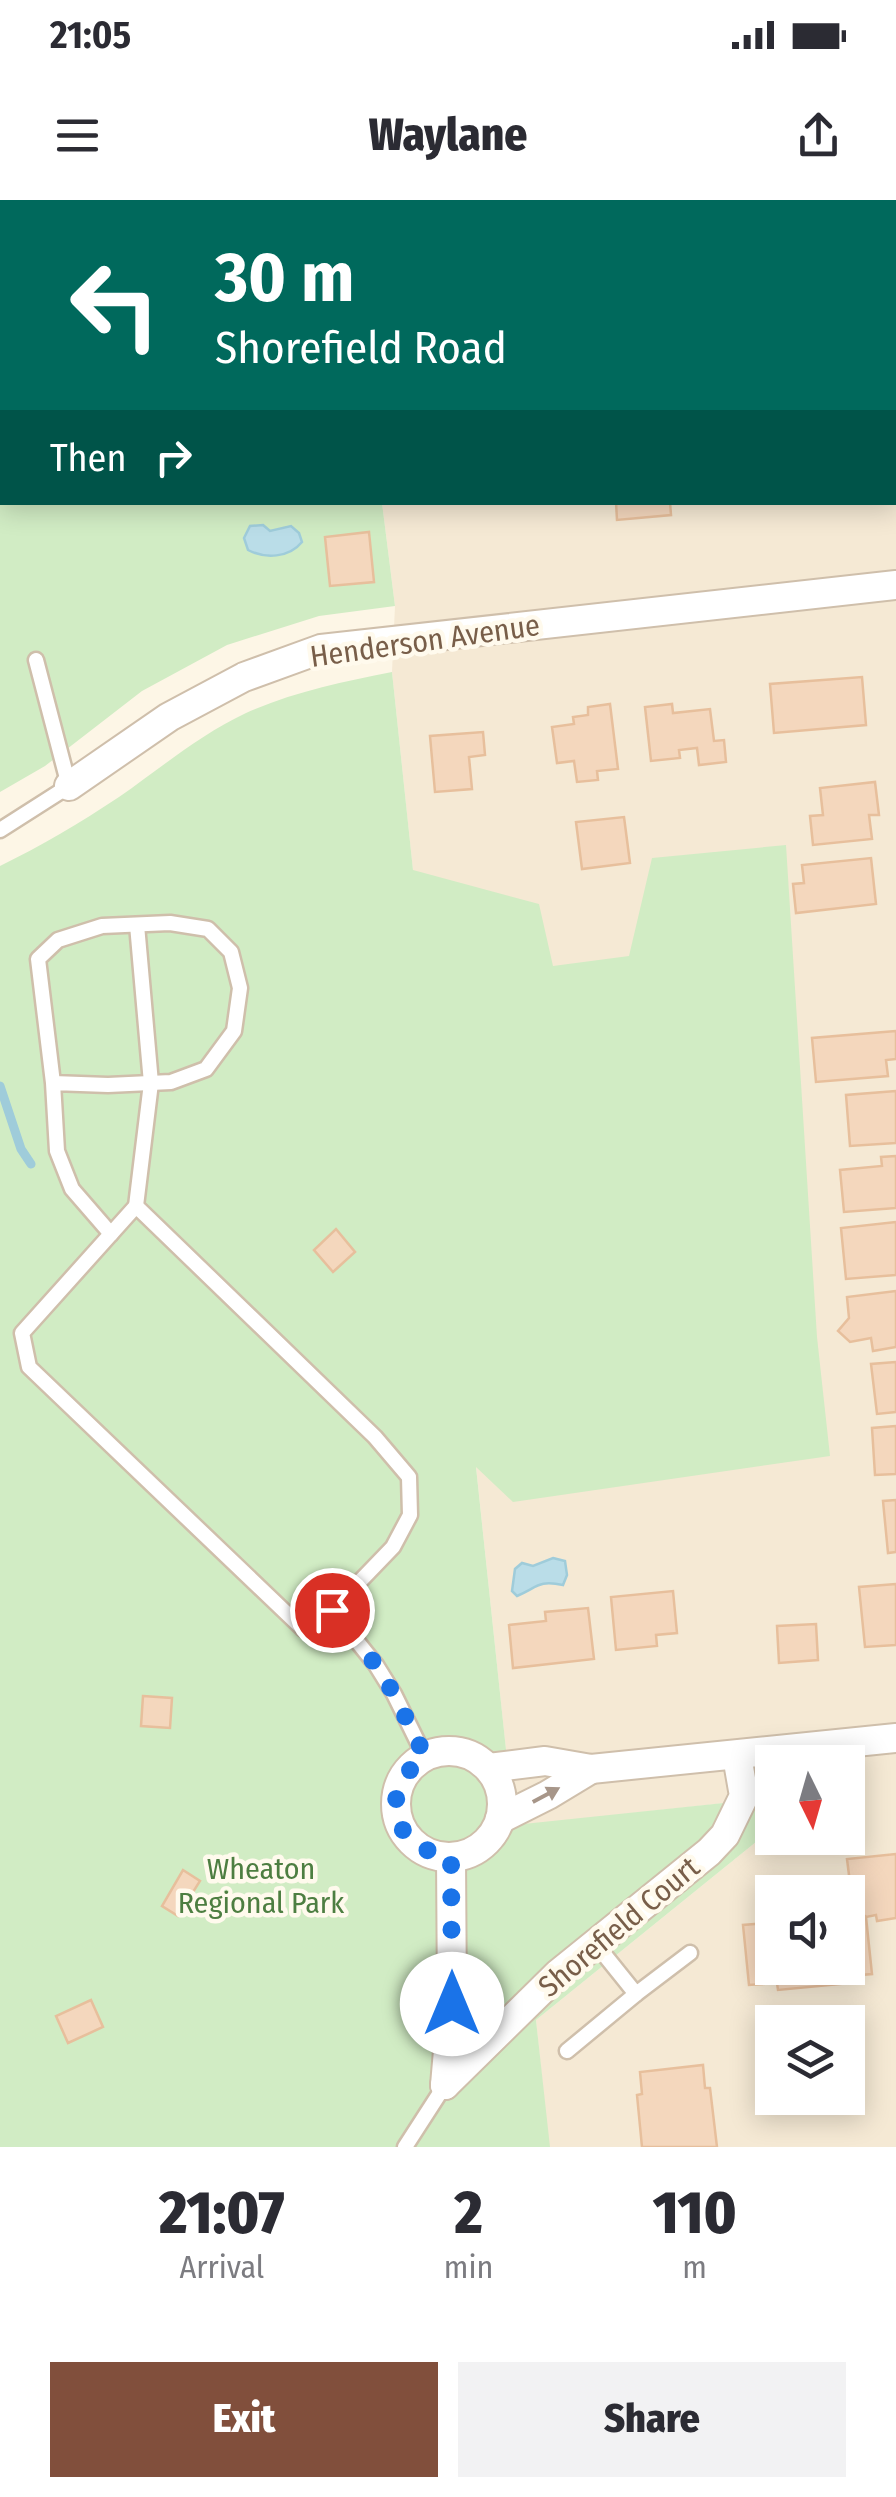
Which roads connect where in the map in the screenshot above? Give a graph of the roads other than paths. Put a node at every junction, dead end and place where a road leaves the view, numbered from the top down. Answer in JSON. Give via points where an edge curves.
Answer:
{"nodes":[{"id":1,"x":896,"y":585,"type":"edge"},
{"id":2,"x":36,"y":660,"type":"dead end"},
{"id":3,"x":68,"y":786,"type":"junction"},
{"id":4,"x":0,"y":830,"type":"edge"},
{"id":5,"x":137,"y":925,"type":"junction"},
{"id":6,"x":151,"y":1083,"type":"junction"},
{"id":7,"x":54,"y":1084,"type":"junction"},
{"id":8,"x":136,"y":1206,"type":"junction"},
{"id":9,"x":111,"y":1234,"type":"junction"},
{"id":10,"x":332,"y":1610,"type":"junction"},
{"id":11,"x":896,"y":1738,"type":"edge"},
{"id":12,"x":425,"y":1756,"type":"junction"},
{"id":13,"x":737,"y":1756,"type":"junction"},
{"id":14,"x":488,"y":1768,"type":"junction"},
{"id":15,"x":591,"y":1769,"type":"junction"},
{"id":16,"x":500,"y":1820,"type":"junction"},
{"id":17,"x":451,"y":1857,"type":"junction"},
{"id":18,"x":594,"y":1943,"type":"junction"},
{"id":19,"x":690,"y":1953,"type":"dead end"},
{"id":20,"x":636,"y":1994,"type":"junction"},
{"id":21,"x":567,"y":2051,"type":"dead end"},
{"id":22,"x":445,"y":2085,"type":"junction"},
{"id":23,"x":404,"y":2147,"type":"edge"}],
"edges":[{"from":1,"to":3,"type":"street","name":"Henderson Avenue","via":[[321,650],[244,677],[169,717]]},
{"from":2,"to":3,"type":"lane"},
{"from":3,"to":4,"type":"lane","name":"Henderson Avenue"},
{"from":5,"to":6,"type":"lane"},
{"from":5,"to":6,"type":"lane","via":[[208,928],[232,952],[240,988],[234,1031],[206,1069]]},
{"from":5,"to":7,"type":"lane","via":[[102,926],[58,940],[38,959]]},
{"from":6,"to":7,"type":"lane"},
{"from":6,"to":8,"type":"lane"},
{"from":7,"to":9,"type":"lane","via":[[57,1151],[72,1189]]},
{"from":8,"to":9,"type":"lane"},
{"from":8,"to":10,"type":"lane","via":[[409,1477],[410,1515],[393,1547]]},
{"from":9,"to":10,"type":"lane","via":[[22,1333],[29,1367],[303,1629]]},
{"from":10,"to":12,"type":"lane","via":[[376,1665]]},
{"from":11,"to":13,"type":"street"},
{"from":12,"to":14,"type":"street","via":[[459,1752]]},
{"from":12,"to":17,"type":"street","via":[[400,1782],[398,1817],[417,1846]]},
{"from":13,"to":15,"type":"street"},
{"from":13,"to":18,"type":"street","name":"Shorefield Court","via":[[744,1796],[725,1835]]},
{"from":14,"to":15,"type":"street","via":[[545,1761]]},
{"from":14,"to":16,"type":"street","via":[[498,1783]]},
{"from":16,"to":15,"type":"street","one_way":true},
{"from":16,"to":17,"type":"street","via":[[482,1846]]},
{"from":17,"to":22,"type":"street"},
{"from":18,"to":20,"type":"lane"},
{"from":18,"to":22,"type":"street","name":"Shorefield Court"},
{"from":19,"to":20,"type":"lane"},
{"from":20,"to":21,"type":"lane"},
{"from":22,"to":23,"type":"lane"}]}
